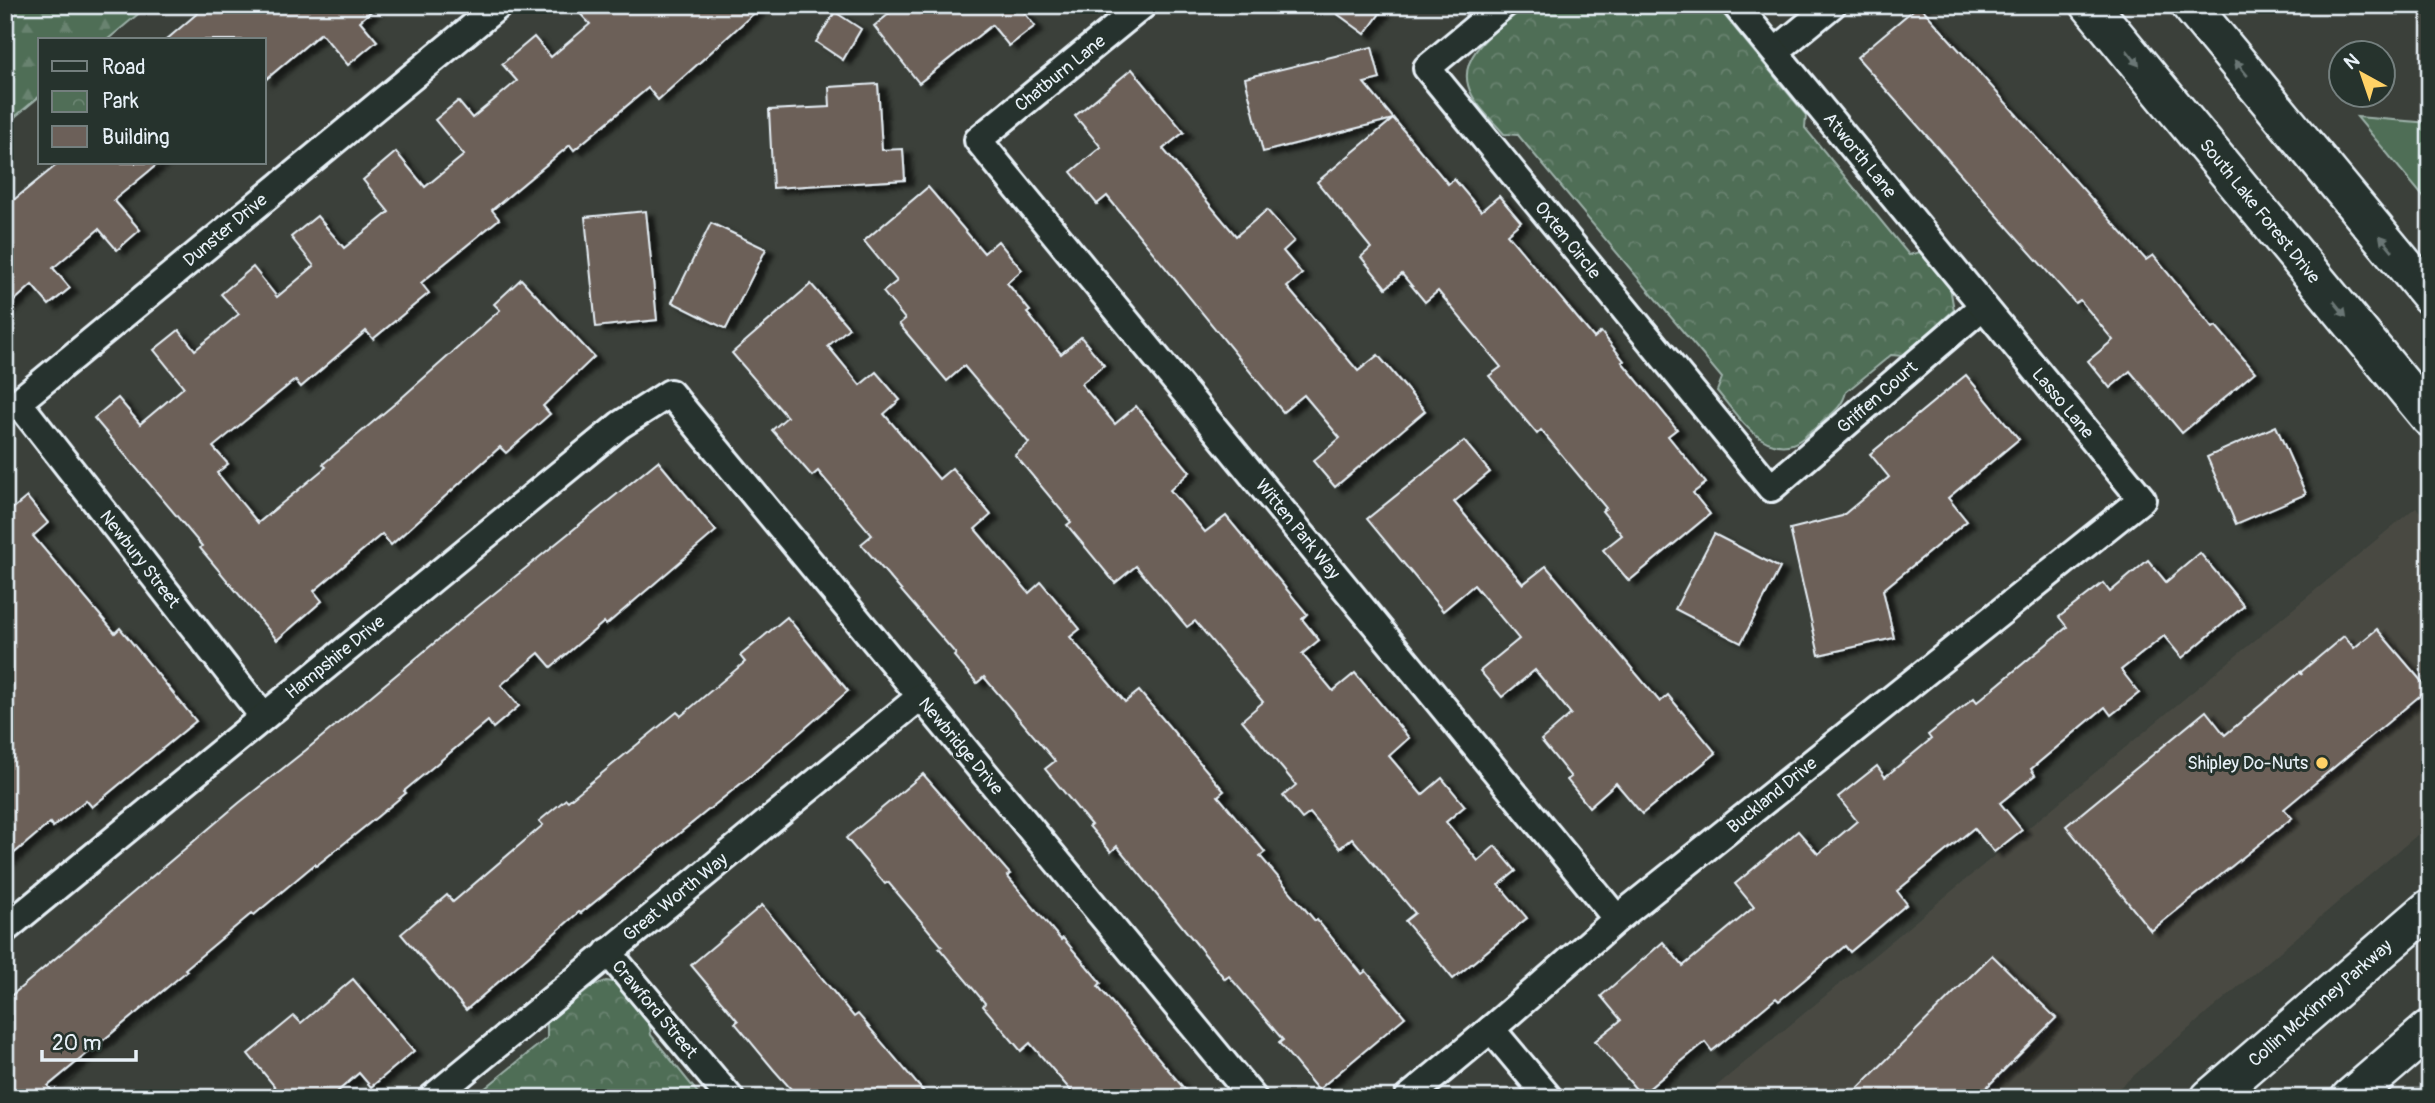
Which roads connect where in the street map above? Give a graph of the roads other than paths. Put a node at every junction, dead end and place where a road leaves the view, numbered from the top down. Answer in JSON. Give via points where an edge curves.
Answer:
{"nodes":[{"id":1,"x":499,"y":5,"type":"edge"},
{"id":2,"x":1143,"y":5,"type":"edge"},
{"id":3,"x":1503,"y":5,"type":"edge"},
{"id":4,"x":1832,"y":5,"type":"edge"},
{"id":5,"x":2090,"y":5,"type":"edge"},
{"id":6,"x":2190,"y":5,"type":"edge"},
{"id":7,"x":1738,"y":6,"type":"edge"},
{"id":8,"x":1776,"y":51,"type":"junction"},
{"id":9,"x":978,"y":140,"type":"joint"},
{"id":10,"x":2430,"y":296,"type":"edge"},
{"id":11,"x":1983,"y":306,"type":"junction"},
{"id":12,"x":670,"y":393,"type":"joint"},
{"id":13,"x":18,"y":402,"type":"joint"},
{"id":14,"x":2430,"y":418,"type":"edge"},
{"id":15,"x":1771,"y":488,"type":"joint"},
{"id":16,"x":2142,"y":499,"type":"joint"},
{"id":17,"x":920,"y":697,"type":"junction"},
{"id":18,"x":263,"y":716,"type":"junction"},
{"id":19,"x":2430,"y":908,"type":"edge"},
{"id":20,"x":1617,"y":919,"type":"junction"},
{"id":21,"x":5,"y":929,"type":"edge"},
{"id":22,"x":608,"y":952,"type":"junction"},
{"id":23,"x":1491,"y":1029,"type":"junction"},
{"id":24,"x":2430,"y":1029,"type":"edge"},
{"id":25,"x":2430,"y":1054,"type":"edge"},
{"id":26,"x":432,"y":1098,"type":"edge"},
{"id":27,"x":730,"y":1098,"type":"edge"},
{"id":28,"x":1252,"y":1098,"type":"edge"},
{"id":29,"x":1408,"y":1098,"type":"edge"},
{"id":30,"x":1549,"y":1098,"type":"edge"},
{"id":31,"x":2210,"y":1098,"type":"edge"},
{"id":32,"x":2350,"y":1098,"type":"edge"},
{"id":33,"x":2357,"y":1098,"type":"edge"}],
"edges":[{"from":1,"to":13,"type":"street","name":"Dunster Drive"},
{"from":2,"to":9,"type":"street","name":"Chatburn Lane"},
{"from":3,"to":15,"type":"street","name":"Oxten Circle","via":[[1427,68]]},
{"from":4,"to":8,"type":"street"},
{"from":5,"to":14,"type":"main road","name":"South Lake Forest Drive","one_way":true},
{"from":10,"to":6,"type":"main road","one_way":true},
{"from":7,"to":8,"type":"street","name":"Atworth Lane"},
{"from":8,"to":11,"type":"street","name":"Atworth Lane"},
{"from":9,"to":20,"type":"street","name":"Witten Park Way"},
{"from":11,"to":15,"type":"street","name":"Griffen Court"},
{"from":11,"to":16,"type":"street","name":"Lasso Lane"},
{"from":12,"to":17,"type":"street","name":"Newbridge Drive"},
{"from":12,"to":18,"type":"street","name":"Hampshire Drive","via":[[620,425]]},
{"from":13,"to":18,"type":"street","name":"Newbury Street"},
{"from":16,"to":20,"type":"street","name":"Buckland Drive"},
{"from":17,"to":22,"type":"street","name":"Great Worth Way"},
{"from":17,"to":28,"type":"street","name":"Newbridge Drive"},
{"from":18,"to":21,"type":"street","name":"Hampshire Drive"},
{"from":19,"to":31,"type":"main road","name":"Collin McKinney Parkway"},
{"from":20,"to":23,"type":"street","name":"Buckland Drive"},
{"from":22,"to":26,"type":"street","name":"Great Worth Way"},
{"from":22,"to":27,"type":"street","name":"Crawford Street"},
{"from":23,"to":29,"type":"street","name":"Buckland Drive"},
{"from":23,"to":30,"type":"street"},
{"from":24,"to":32,"type":"main road"},
{"from":25,"to":33,"type":"main road"}]}
